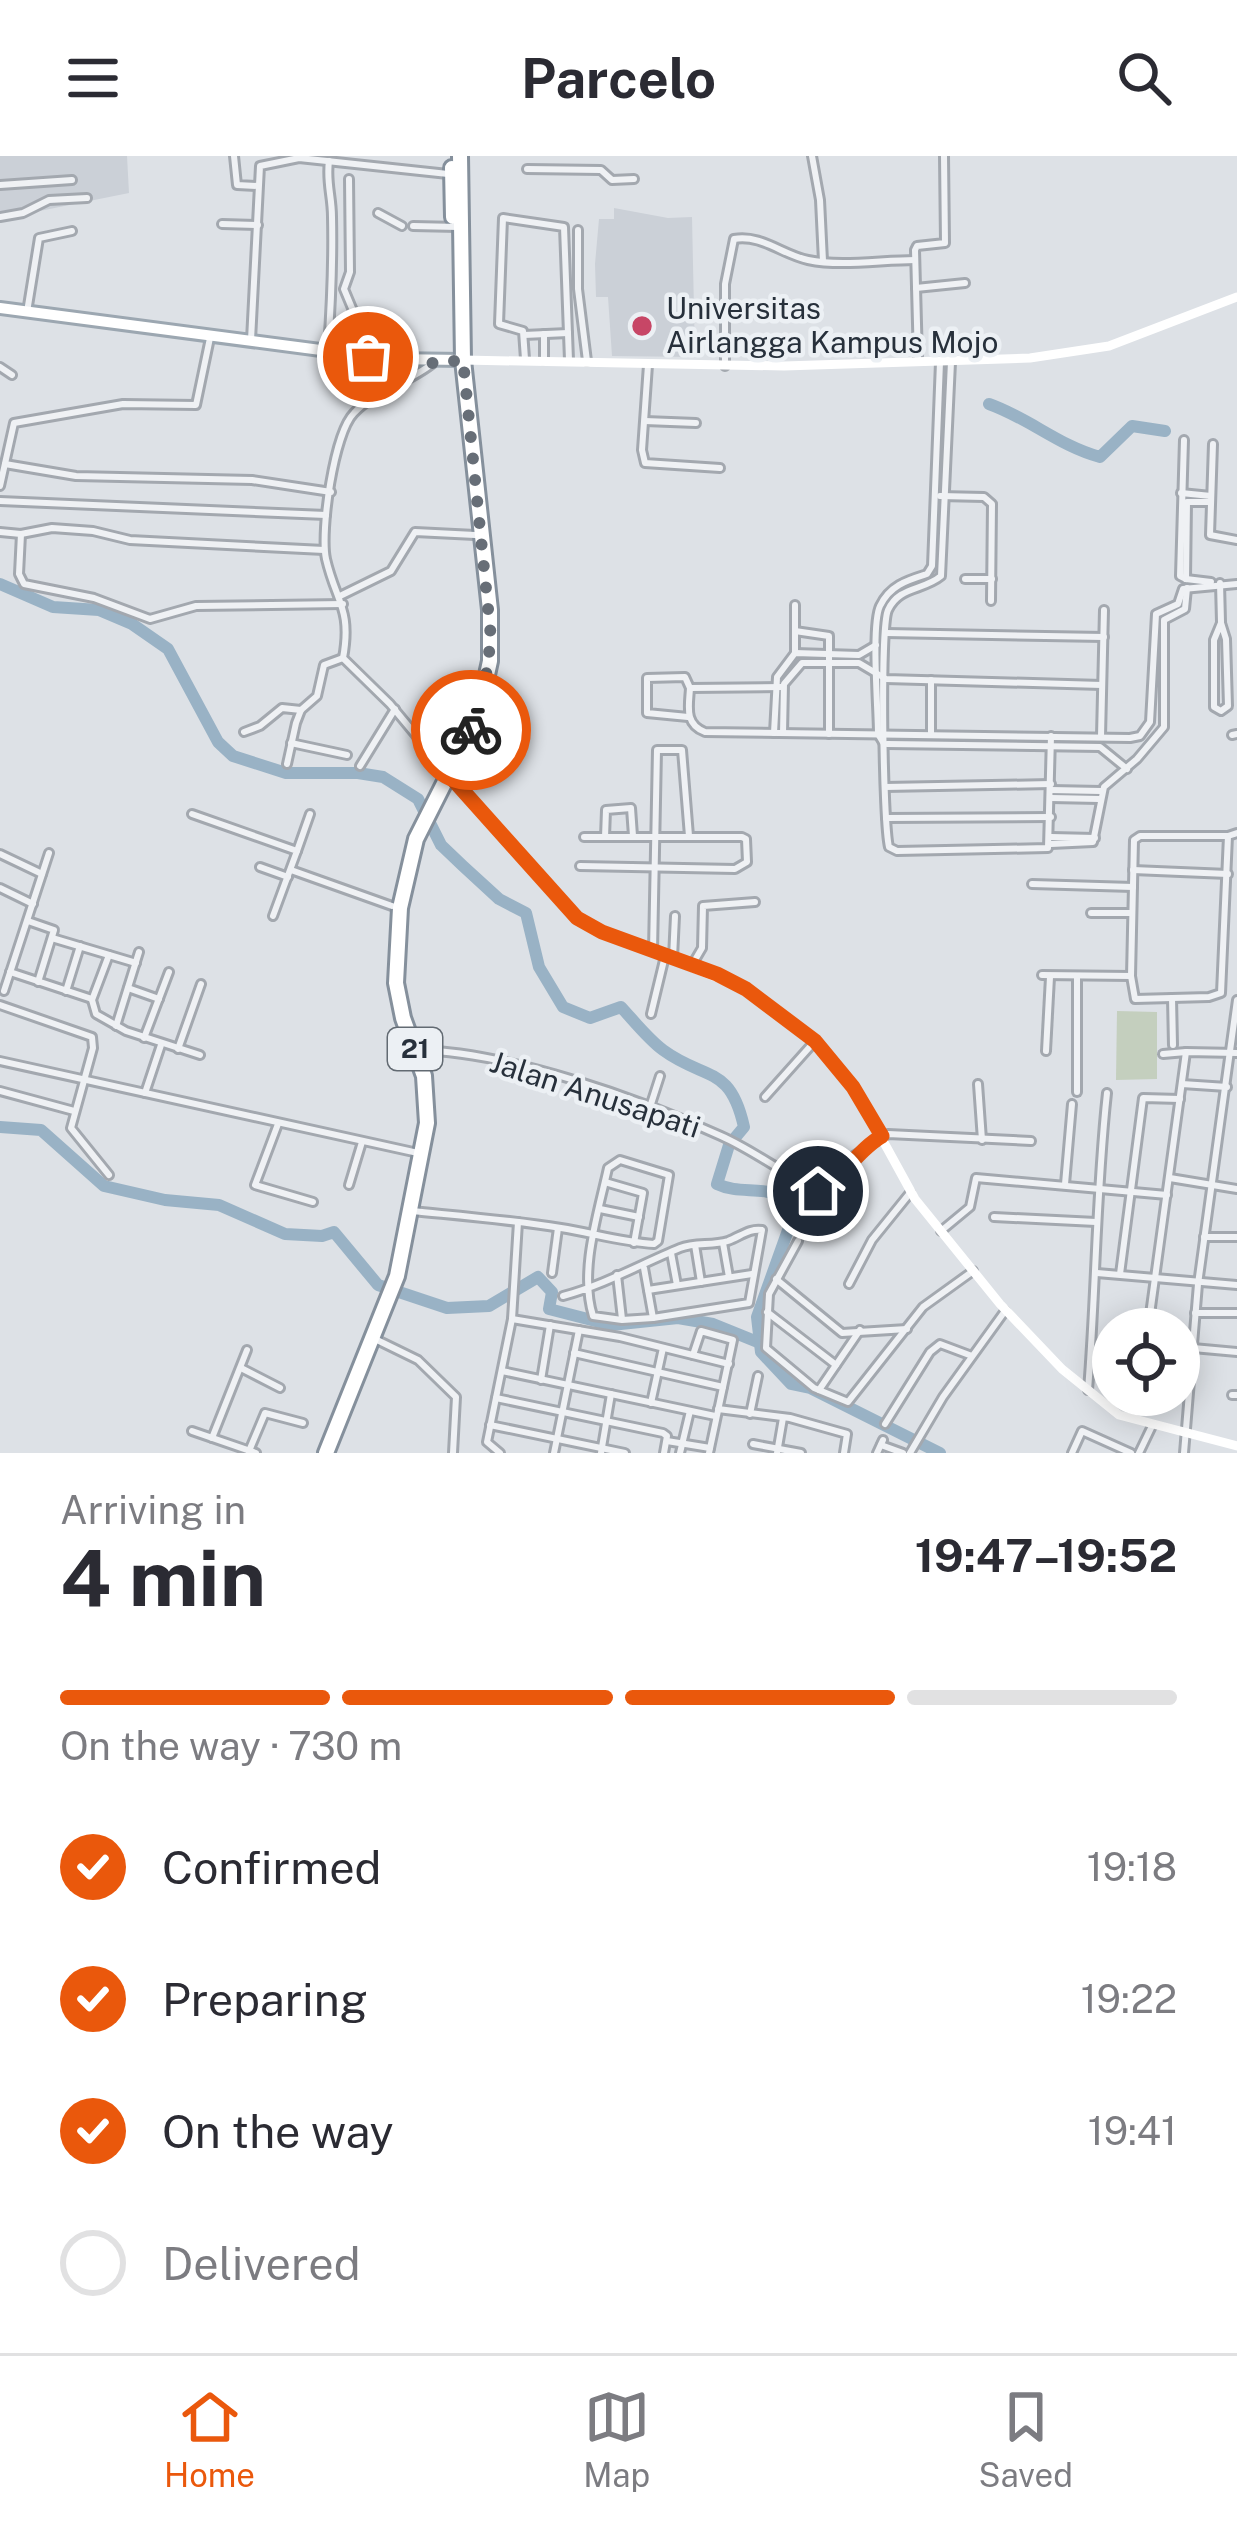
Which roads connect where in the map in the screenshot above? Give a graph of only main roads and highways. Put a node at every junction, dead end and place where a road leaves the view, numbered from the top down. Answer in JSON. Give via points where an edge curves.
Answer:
{"nodes":[{"id":1,"x":456,"y":156,"type":"edge"},
{"id":2,"x":458,"y":227,"type":"junction"},
{"id":3,"x":0,"y":308,"type":"edge"},
{"id":4,"x":459,"y":361,"type":"junction"},
{"id":5,"x":472,"y":485,"type":"junction"},
{"id":6,"x":447,"y":772,"type":"junction"},
{"id":7,"x":422,"y":817,"type":"junction"},
{"id":8,"x":412,"y":1050,"type":"junction"},
{"id":9,"x":418,"y":1153,"type":"junction"},
{"id":10,"x":392,"y":1280,"type":"junction"},
{"id":11,"x":383,"y":1301,"type":"junction"},
{"id":12,"x":322,"y":1453,"type":"edge"}],
"edges":[{"from":1,"to":2,"type":"highway","number":"21"},
{"from":1,"to":2,"type":"highway","number":"21"},
{"from":2,"to":4,"type":"highway","number":"21"},
{"from":2,"to":4,"type":"highway","number":"21"},
{"from":3,"to":4,"type":"main road","via":[[251,344]]},
{"from":4,"to":5,"type":"highway","number":"21"},
{"from":5,"to":6,"type":"highway","number":"21","via":[[483,660]]},
{"from":5,"to":6,"type":"highway","number":"21","via":[[490,661],[478,716]]},
{"from":6,"to":7,"type":"highway","number":"21"},
{"from":7,"to":8,"type":"highway","number":"21","via":[[395,950]]},
{"from":7,"to":8,"type":"highway","number":"21","via":[[392,906],[389,981]]},
{"from":8,"to":9,"type":"highway","number":"21","via":[[421,1095]]},
{"from":9,"to":10,"type":"highway","number":"21"},
{"from":9,"to":10,"type":"highway","number":"21"},
{"from":10,"to":11,"type":"highway","number":"21"},
{"from":11,"to":12,"type":"highway","number":"21"},
{"from":11,"to":12,"type":"highway","number":"21"}]}
